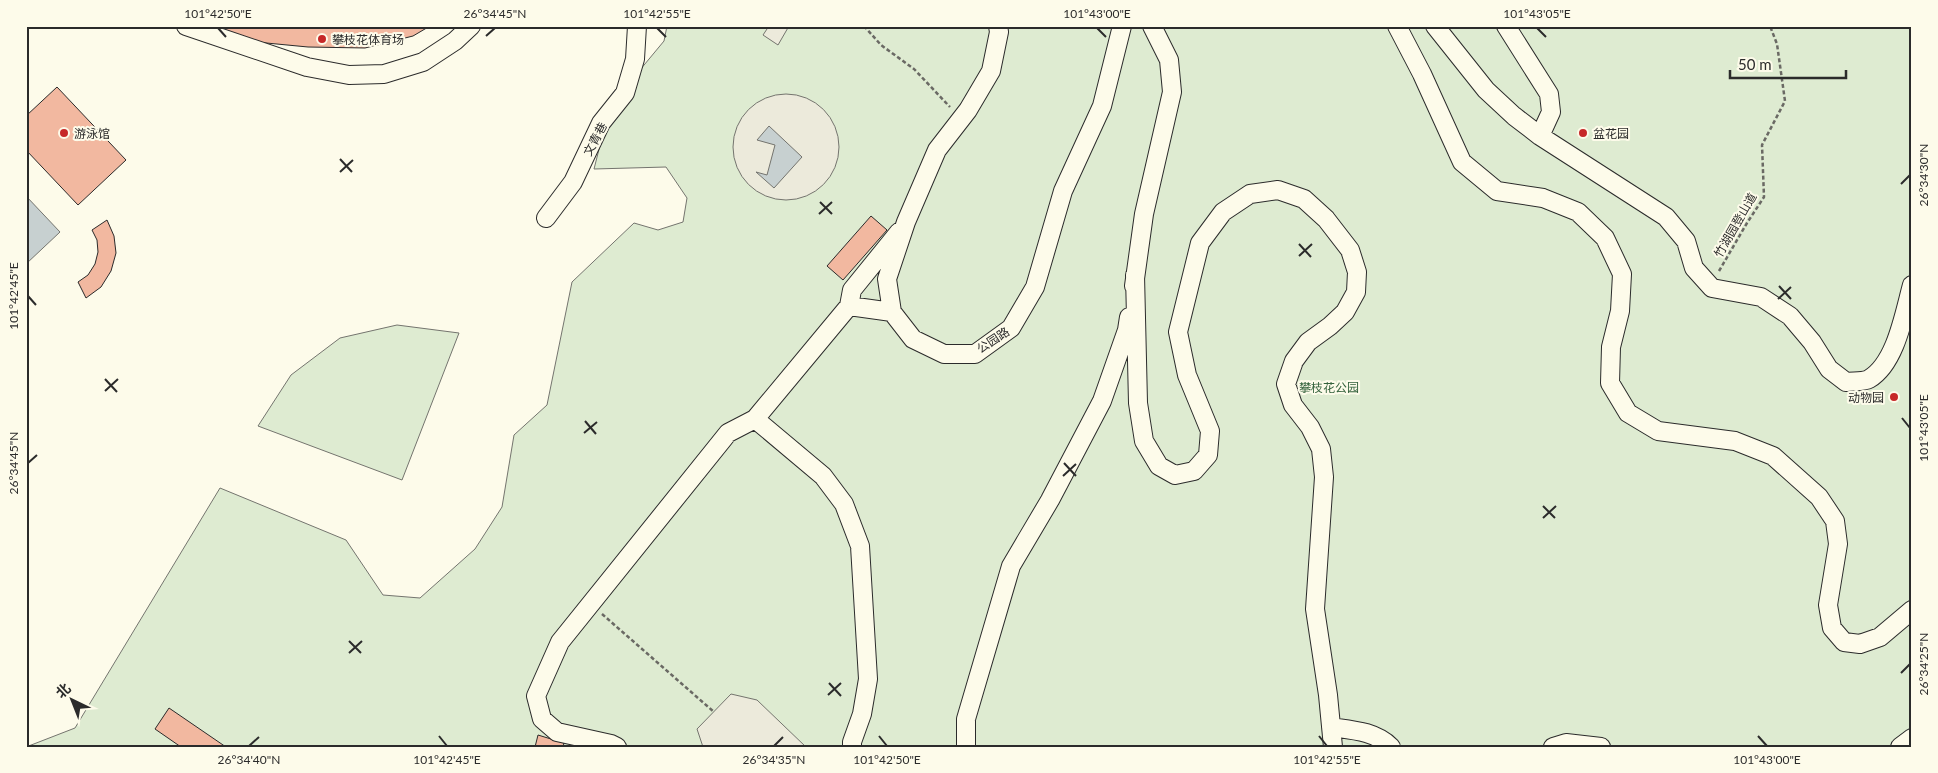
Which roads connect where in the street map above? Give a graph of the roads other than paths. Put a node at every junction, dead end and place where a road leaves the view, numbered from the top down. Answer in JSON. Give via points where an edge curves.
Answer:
{"nodes":[{"id":1,"x":186,"y":26,"type":"edge"},
{"id":2,"x":471,"y":26,"type":"edge"},
{"id":3,"x":637,"y":26,"type":"edge"},
{"id":4,"x":998,"y":26,"type":"edge"},
{"id":5,"x":1122,"y":26,"type":"edge"},
{"id":6,"x":1152,"y":26,"type":"edge"},
{"id":7,"x":1396,"y":26,"type":"edge"},
{"id":8,"x":1435,"y":26,"type":"edge"},
{"id":9,"x":1506,"y":26,"type":"edge"},
{"id":10,"x":1540,"y":136,"type":"junction"},
{"id":11,"x":546,"y":218,"type":"dead end"},
{"id":12,"x":906,"y":222,"type":"junction"},
{"id":13,"x":1135,"y":275,"type":"junction"},
{"id":14,"x":1912,"y":286,"type":"edge"},
{"id":15,"x":850,"y":306,"type":"junction"},
{"id":16,"x":892,"y":312,"type":"junction"},
{"id":17,"x":754,"y":419,"type":"junction"},
{"id":18,"x":1912,"y":610,"type":"edge"},
{"id":19,"x":1331,"y":726,"type":"junction"},
{"id":20,"x":1912,"y":738,"type":"edge"},
{"id":21,"x":617,"y":747,"type":"edge"},
{"id":22,"x":852,"y":747,"type":"edge"},
{"id":23,"x":966,"y":747,"type":"edge"},
{"id":24,"x":1333,"y":747,"type":"edge"},
{"id":25,"x":1391,"y":747,"type":"edge"},
{"id":26,"x":1554,"y":747,"type":"edge"},
{"id":27,"x":1602,"y":747,"type":"edge"},
{"id":28,"x":1900,"y":747,"type":"edge"}],
"edges":[{"from":1,"to":2,"type":"lane","via":[[307,67],[349,75],[384,74],[423,62]]},
{"from":3,"to":11,"type":"lane","name":"文青巷","via":[[635,59],[625,93],[601,123],[573,182]]},
{"from":4,"to":12,"type":"lane","name":"公园路","via":[[991,71],[962,119],[937,150]]},
{"from":5,"to":16,"type":"lane","name":"公园路","via":[[1102,106],[1063,191],[1035,287],[1011,328],[975,354],[944,354],[913,339]]},
{"from":6,"to":13,"type":"lane","via":[[1170,60],[1172,92],[1144,214]]},
{"from":7,"to":18,"type":"lane","via":[[1462,162],[1498,191],[1543,198],[1578,212],[1605,238],[1622,274],[1620,311],[1611,347],[1610,382],[1628,413],[1658,431],[1735,441],[1773,456],[1819,497],[1835,520],[1838,544],[1828,605],[1832,628],[1844,642],[1860,644],[1880,637]]},
{"from":8,"to":10,"type":"lane","via":[[1486,90]]},
{"from":9,"to":10,"type":"lane","via":[[1549,94],[1551,112]]},
{"from":10,"to":14,"type":"lane","via":[[1666,217],[1686,241],[1694,268],[1712,288],[1761,297],[1790,316],[1829,369],[1846,382],[1868,379],[1887,361]]},
{"from":12,"to":15,"type":"lane","via":[[852,290]]},
{"from":12,"to":16,"type":"lane","name":"公园路","via":[[887,278]]},
{"from":13,"to":19,"type":"lane","via":[[1138,403],[1144,441],[1159,466],[1175,475],[1194,472],[1208,455],[1210,431],[1186,375],[1178,332],[1200,243],[1223,212],[1250,194],[1278,190],[1304,199],[1326,219],[1350,250],[1357,272],[1356,292],[1345,312],[1308,342],[1294,361],[1286,384],[1292,406],[1310,427],[1321,449],[1324,477],[1315,609]]},
{"from":13,"to":23,"type":"lane","via":[[1128,330],[1102,401],[1011,566],[966,719]]},
{"from":15,"to":16,"type":"lane"},
{"from":15,"to":17,"type":"lane"},
{"from":17,"to":21,"type":"lane","via":[[728,433],[560,642],[536,696],[542,719],[556,732]]},
{"from":17,"to":22,"type":"lane","via":[[823,476],[844,504],[860,546],[868,679]]},
{"from":19,"to":24,"type":"lane"},
{"from":19,"to":25,"type":"lane","via":[[1369,733]]},
{"from":20,"to":28,"type":"lane"},
{"from":26,"to":27,"type":"lane","via":[[1566,743]]}]}
